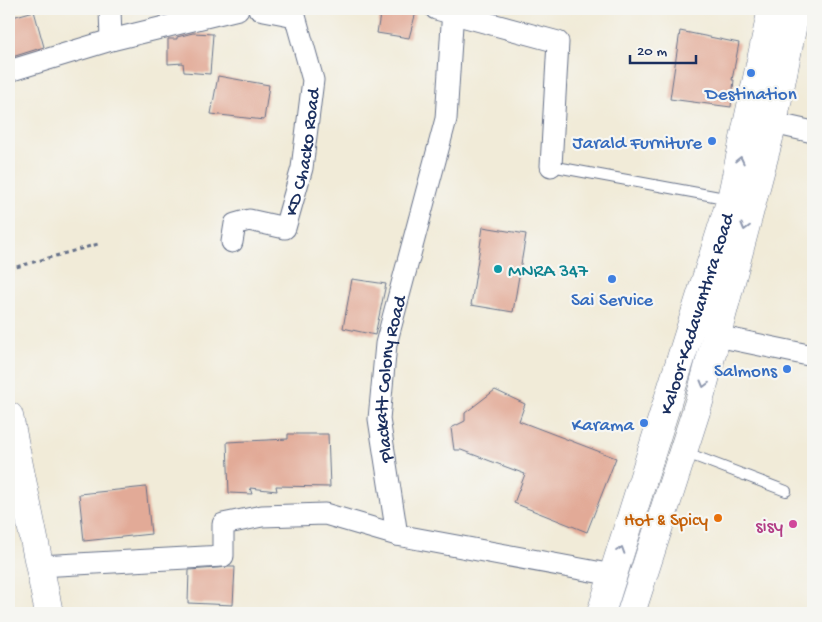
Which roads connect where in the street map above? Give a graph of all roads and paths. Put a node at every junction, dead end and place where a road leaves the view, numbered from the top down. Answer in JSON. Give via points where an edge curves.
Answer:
{"nodes":[{"id":1,"x":110,"y":9,"type":"edge"},
{"id":2,"x":238,"y":9,"type":"edge"},
{"id":3,"x":259,"y":9,"type":"edge"},
{"id":4,"x":772,"y":9,"type":"edge"},
{"id":5,"x":796,"y":9,"type":"edge"},
{"id":6,"x":447,"y":10,"type":"edge"},
{"id":7,"x":296,"y":12,"type":"edge"},
{"id":8,"x":111,"y":40,"type":"junction"},
{"id":9,"x":9,"y":72,"type":"edge"},
{"id":10,"x":773,"y":123,"type":"junction"},
{"id":11,"x":813,"y":132,"type":"edge"},
{"id":12,"x":551,"y":166,"type":"joint"},
{"id":13,"x":731,"y":199,"type":"junction"},
{"id":14,"x":232,"y":242,"type":"dead end"},
{"id":15,"x":98,"y":244,"type":"dead end"},
{"id":16,"x":9,"y":269,"type":"edge"},
{"id":17,"x":717,"y":336,"type":"junction"},
{"id":18,"x":813,"y":356,"type":"edge"},
{"id":19,"x":9,"y":416,"type":"edge"},
{"id":20,"x":683,"y":452,"type":"junction"},
{"id":21,"x":786,"y":491,"type":"dead end"},
{"id":22,"x":397,"y":535,"type":"junction"},
{"id":23,"x":40,"y":566,"type":"junction"},
{"id":24,"x":613,"y":575,"type":"junction"},
{"id":25,"x":640,"y":585,"type":"junction"},
{"id":26,"x":53,"y":613,"type":"edge"},
{"id":27,"x":601,"y":613,"type":"edge"},
{"id":28,"x":631,"y":613,"type":"edge"}],
"edges":[{"from":1,"to":8,"type":"street"},
{"from":2,"to":8,"type":"street"},
{"from":3,"to":7,"type":"street","name":"KD Chacko Road"},
{"from":13,"to":4,"type":"main road","name":"Kaloor-Kadavanthra Road","one_way":true},
{"from":5,"to":10,"type":"main road","name":"Kaloor-Kadavanthra Road"},
{"from":6,"to":12,"type":"street","via":[[558,42]]},
{"from":6,"to":22,"type":"street","name":"Plackatt Colony Road","via":[[446,119],[386,344],[379,419]]},
{"from":7,"to":14,"type":"street","name":"KD Chacko Road","via":[[313,80],[302,168],[285,228],[250,220],[234,224]]},
{"from":8,"to":9,"type":"street"},
{"from":10,"to":11,"type":"street"},
{"from":10,"to":17,"type":"main road","name":"Kaloor-Kadavanthra Road","one_way":true},
{"from":12,"to":13,"type":"lane"},
{"from":24,"to":13,"type":"main road","name":"Kaloor-Kadavanthra Road","one_way":true},
{"from":15,"to":16,"type":"path"},
{"from":17,"to":18,"type":"street"},
{"from":17,"to":20,"type":"main road","name":"Kaloor-Kadavanthra Road","one_way":true},
{"from":19,"to":23,"type":"main road"},
{"from":20,"to":21,"type":"lane"},
{"from":20,"to":25,"type":"main road","name":"Kaloor-Kadavanthra Road"},
{"from":22,"to":23,"type":"street","via":[[325,514],[262,516],[223,524],[223,556]]},
{"from":22,"to":24,"type":"street"},
{"from":23,"to":26,"type":"main road"},
{"from":24,"to":25,"type":"main road"},
{"from":24,"to":27,"type":"main road","name":"Kaloor-Kadavanthra Road"},
{"from":25,"to":28,"type":"main road","name":"Kaloor-Kadavanthra Road"}]}
